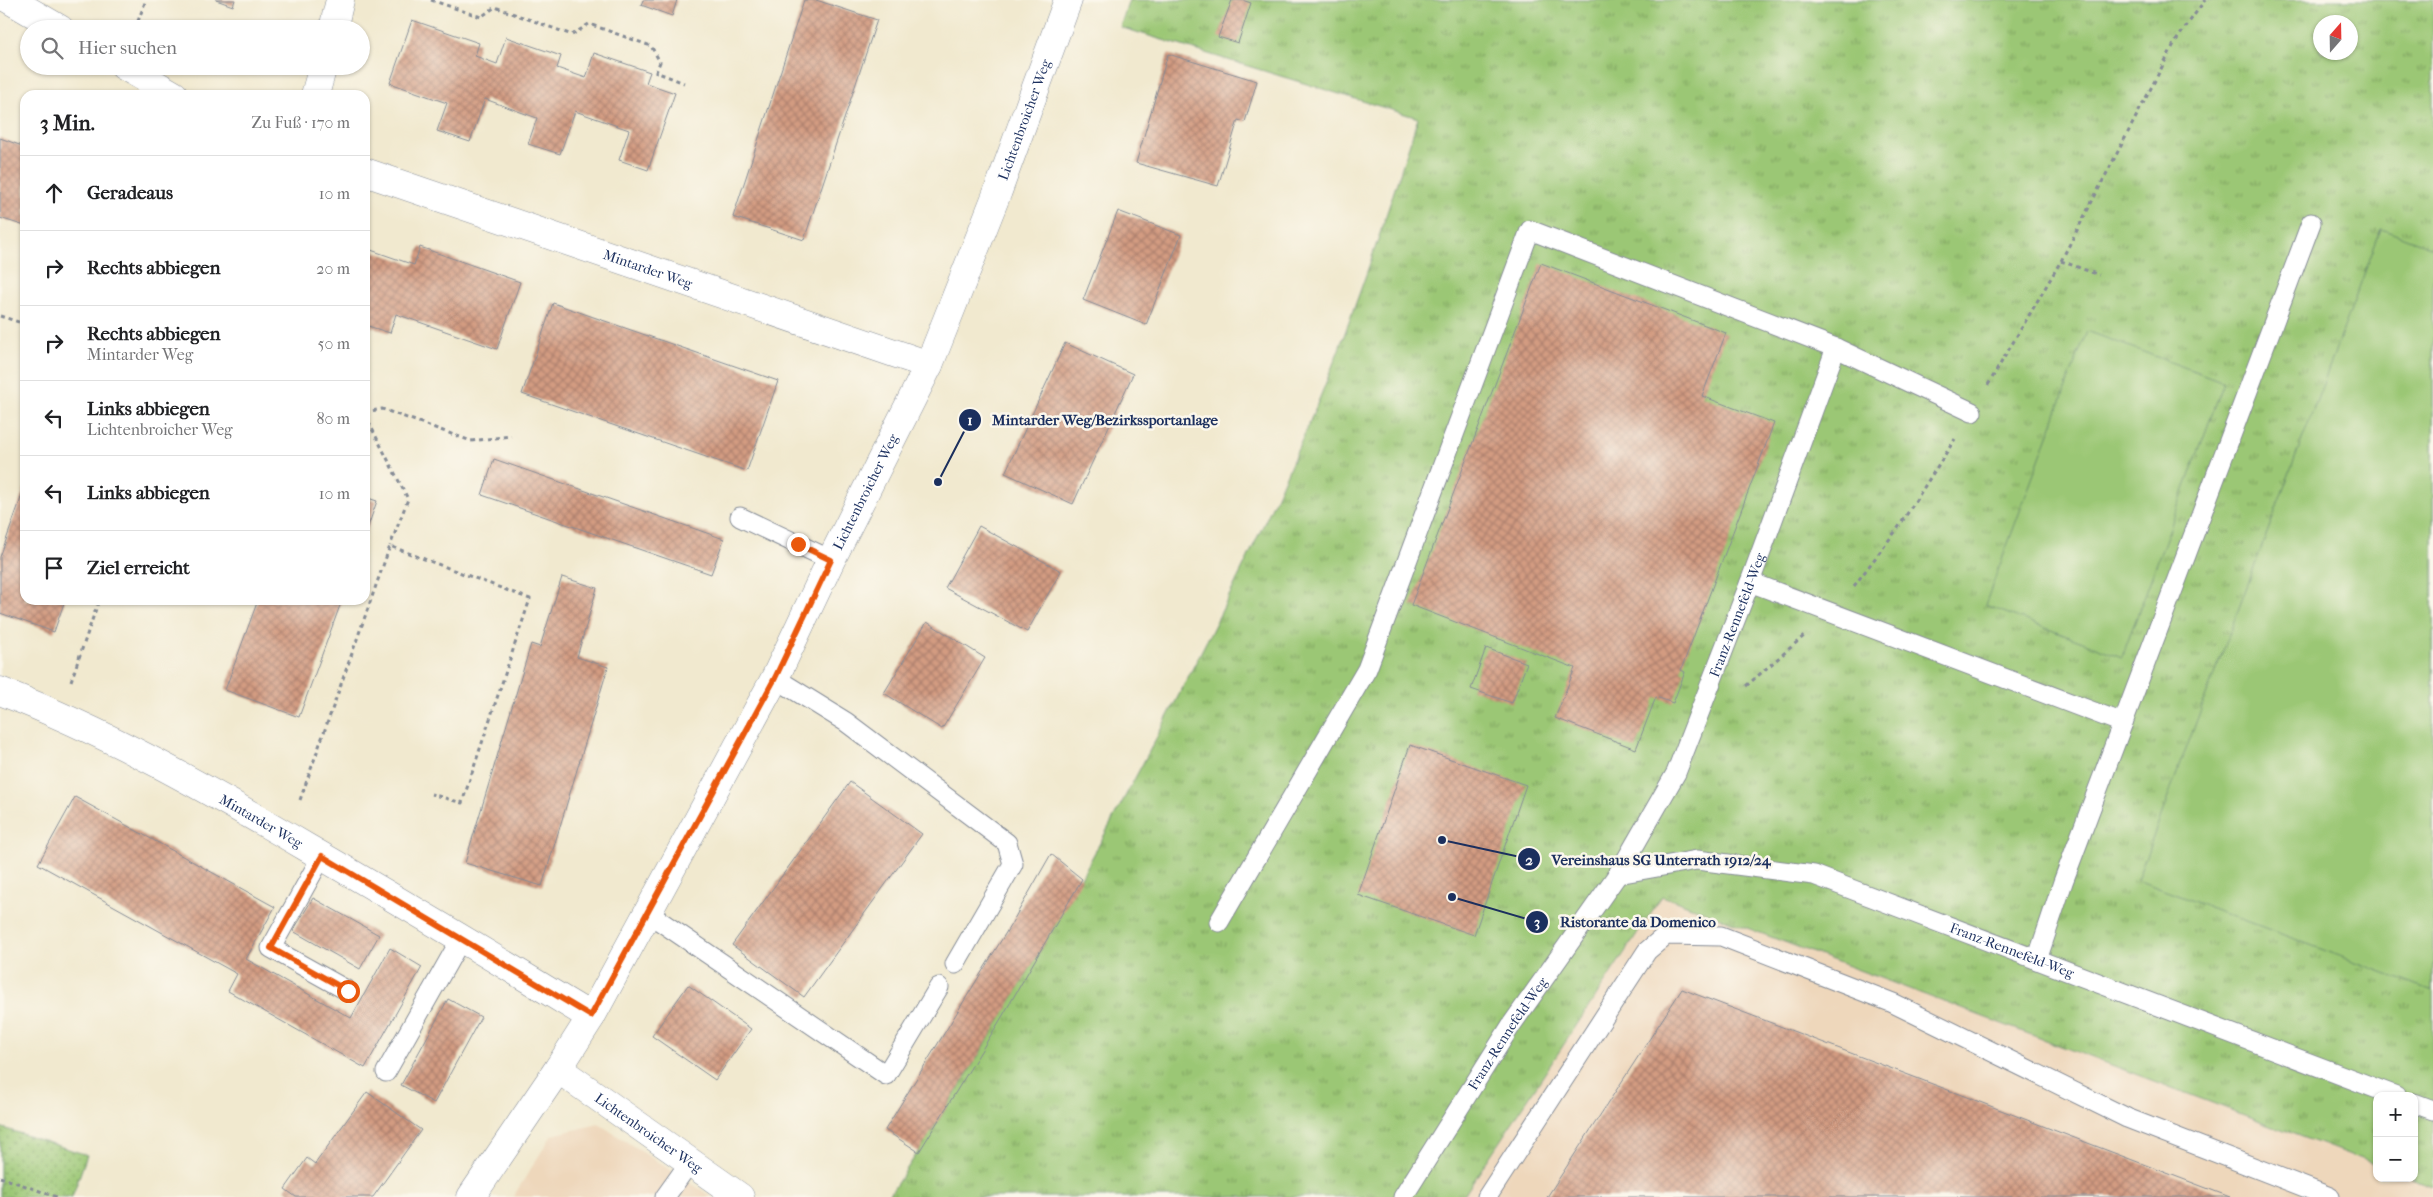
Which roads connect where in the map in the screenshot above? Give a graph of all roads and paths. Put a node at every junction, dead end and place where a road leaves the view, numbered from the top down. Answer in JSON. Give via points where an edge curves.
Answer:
{"nodes":[{"id":1,"x":10,"y":0,"type":"edge"},
{"id":2,"x":146,"y":0,"type":"edge"},
{"id":3,"x":340,"y":0,"type":"edge"},
{"id":4,"x":431,"y":0,"type":"edge"},
{"id":5,"x":1068,"y":0,"type":"edge"},
{"id":6,"x":2205,"y":0,"type":"edge"},
{"id":7,"x":44,"y":20,"type":"edge"},
{"id":8,"x":138,"y":20,"type":"edge"},
{"id":9,"x":335,"y":20,"type":"edge"},
{"id":10,"x":140,"y":75,"type":"edge"},
{"id":11,"x":321,"y":75,"type":"edge"},
{"id":12,"x":684,"y":83,"type":"dead end"},
{"id":13,"x":165,"y":90,"type":"edge"},
{"id":14,"x":317,"y":90,"type":"edge"},
{"id":15,"x":370,"y":174,"type":"edge"},
{"id":16,"x":2311,"y":223,"type":"dead end"},
{"id":17,"x":2061,"y":261,"type":"junction"},
{"id":18,"x":2099,"y":275,"type":"dead end"},
{"id":19,"x":0,"y":316,"type":"edge"},
{"id":20,"x":20,"y":322,"type":"edge"},
{"id":21,"x":1836,"y":348,"type":"junction"},
{"id":22,"x":929,"y":365,"type":"junction"},
{"id":23,"x":1972,"y":412,"type":"joint"},
{"id":24,"x":370,"y":413,"type":"edge"},
{"id":25,"x":370,"y":424,"type":"edge"},
{"id":26,"x":511,"y":436,"type":"dead end"},
{"id":27,"x":740,"y":517,"type":"dead end"},
{"id":28,"x":390,"y":546,"type":"junction"},
{"id":29,"x":831,"y":560,"type":"junction"},
{"id":30,"x":1750,"y":582,"type":"junction"},
{"id":31,"x":370,"y":602,"type":"edge"},
{"id":32,"x":97,"y":605,"type":"edge"},
{"id":33,"x":369,"y":605,"type":"edge"},
{"id":34,"x":775,"y":678,"type":"junction"},
{"id":35,"x":0,"y":692,"type":"edge"},
{"id":36,"x":59,"y":717,"type":"junction"},
{"id":37,"x":2123,"y":722,"type":"junction"},
{"id":38,"x":432,"y":794,"type":"dead end"},
{"id":39,"x":287,"y":836,"type":"junction"},
{"id":40,"x":322,"y":856,"type":"junction"},
{"id":41,"x":1618,"y":874,"type":"junction"},
{"id":42,"x":648,"y":913,"type":"junction"},
{"id":43,"x":1218,"y":922,"type":"dead end"},
{"id":44,"x":461,"y":939,"type":"junction"},
{"id":45,"x":2037,"y":960,"type":"junction"},
{"id":46,"x":955,"y":964,"type":"dead end"},
{"id":47,"x":939,"y":987,"type":"dead end"},
{"id":48,"x":348,"y":991,"type":"dead end"},
{"id":49,"x":591,"y":1016,"type":"junction"},
{"id":50,"x":558,"y":1069,"type":"junction"},
{"id":51,"x":386,"y":1072,"type":"dead end"},
{"id":52,"x":2385,"y":1092,"type":"edge"},
{"id":53,"x":2418,"y":1104,"type":"edge"},
{"id":54,"x":2433,"y":1110,"type":"edge"},
{"id":55,"x":690,"y":1162,"type":"junction"},
{"id":56,"x":0,"y":1177,"type":"edge"},
{"id":57,"x":57,"y":1197,"type":"edge"},
{"id":58,"x":471,"y":1197,"type":"edge"},
{"id":59,"x":665,"y":1197,"type":"edge"},
{"id":60,"x":740,"y":1197,"type":"edge"},
{"id":61,"x":1403,"y":1197,"type":"edge"},
{"id":62,"x":1487,"y":1197,"type":"edge"},
{"id":63,"x":2330,"y":1197,"type":"edge"}],
"edges":[{"from":1,"to":7,"type":"street"},
{"from":2,"to":8,"type":"path"},
{"from":3,"to":9,"type":"street"},
{"from":4,"to":12,"type":"path","via":[[481,17],[495,7],[572,35],[588,24],[652,46],[660,62],[656,72]]},
{"from":5,"to":22,"type":"street","name":"Lichtenbroicher Weg","via":[[998,192]]},
{"from":6,"to":17,"type":"path","via":[[2175,42]]},
{"from":10,"to":13,"type":"street"},
{"from":11,"to":14,"type":"street"},
{"from":15,"to":22,"type":"street","name":"Mintarder Weg"},
{"from":16,"to":37,"type":"lane"},
{"from":17,"to":18,"type":"path"},
{"from":17,"to":23,"type":"path"},
{"from":19,"to":20,"type":"path"},
{"from":21,"to":23,"type":"lane"},
{"from":21,"to":30,"type":"lane","name":"Franz-Rennefeld-Weg"},
{"from":21,"to":43,"type":"lane","via":[[1530,230],[1367,669]]},
{"from":22,"to":29,"type":"street","name":"Lichtenbroicher Weg"},
{"from":24,"to":26,"type":"path","via":[[382,409],[472,441]]},
{"from":25,"to":28,"type":"path","via":[[408,498]]},
{"from":27,"to":29,"type":"lane"},
{"from":28,"to":31,"type":"path"},
{"from":28,"to":38,"type":"path","via":[[530,599],[462,803]]},
{"from":29,"to":34,"type":"street","name":"Lichtenbroicher Weg"},
{"from":30,"to":37,"type":"lane"},
{"from":30,"to":41,"type":"lane","name":"Franz-Rennefeld-Weg","via":[[1676,773]]},
{"from":32,"to":36,"type":"path"},
{"from":33,"to":39,"type":"path"},
{"from":34,"to":42,"type":"street","name":"Lichtenbroicher Weg"},
{"from":34,"to":46,"type":"lane","via":[[846,722],[1007,843],[1013,864]]},
{"from":35,"to":36,"type":"street","name":"Mintarder Weg"},
{"from":36,"to":39,"type":"street","name":"Mintarder Weg","via":[[188,779]]},
{"from":37,"to":45,"type":"lane"},
{"from":39,"to":40,"type":"street","name":"Mintarder Weg"},
{"from":40,"to":44,"type":"street","name":"Mintarder Weg"},
{"from":40,"to":48,"type":"lane","via":[[271,948]]},
{"from":41,"to":45,"type":"lane","name":"Franz-Rennefeld-Weg","via":[[1697,860],[1814,875]]},
{"from":41,"to":61,"type":"lane","name":"Franz-Rennefeld-Weg","via":[[1512,1024]]},
{"from":42,"to":47,"type":"lane","via":[[886,1075]]},
{"from":42,"to":49,"type":"street","name":"Lichtenbroicher Weg"},
{"from":44,"to":49,"type":"street","name":"Mintarder Weg"},
{"from":44,"to":51,"type":"lane"},
{"from":45,"to":52,"type":"lane","name":"Franz-Rennefeld-Weg"},
{"from":49,"to":50,"type":"street","name":"Lichtenbroicher Weg"},
{"from":50,"to":55,"type":"street","name":"Lichtenbroicher Weg"},
{"from":50,"to":58,"type":"street","name":"Lichtenbroicher Weg"},
{"from":53,"to":54,"type":"lane"},
{"from":55,"to":59,"type":"lane"},
{"from":55,"to":60,"type":"street","name":"Lichtenbroicher Weg"},
{"from":56,"to":57,"type":"path"},
{"from":62,"to":63,"type":"lane","via":[[1647,951],[1666,935],[1721,936],[1893,1003],[2127,1118]]}]}
